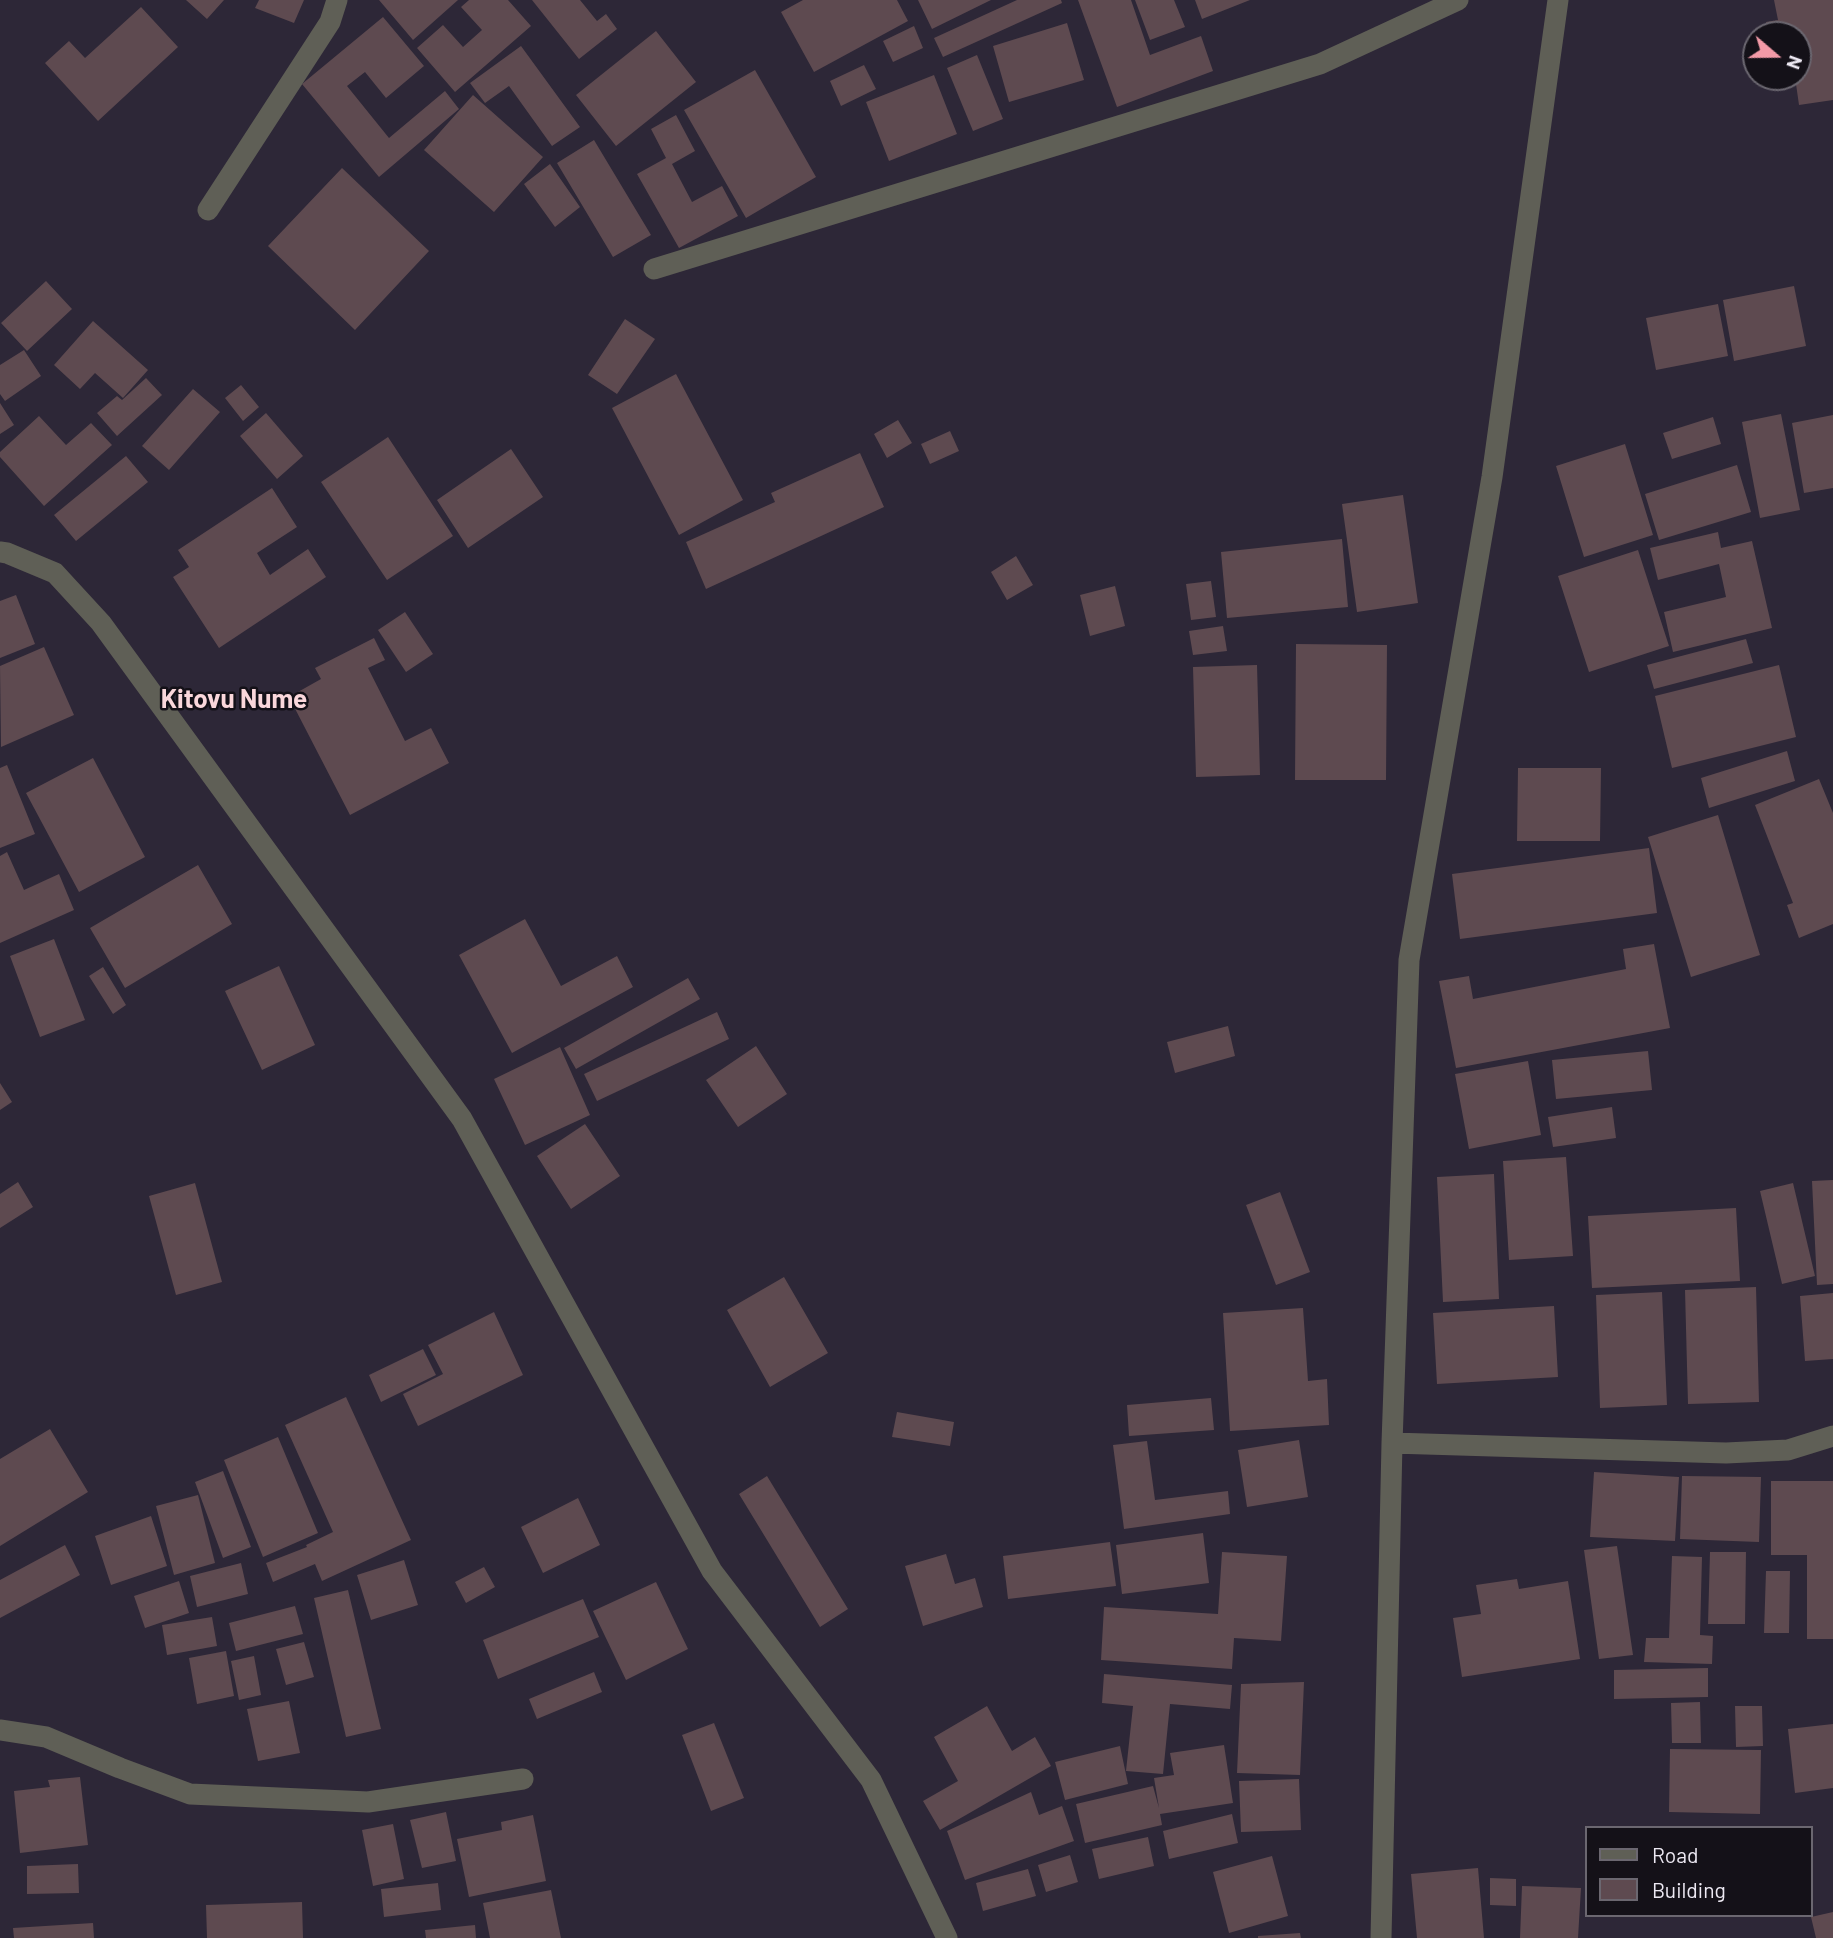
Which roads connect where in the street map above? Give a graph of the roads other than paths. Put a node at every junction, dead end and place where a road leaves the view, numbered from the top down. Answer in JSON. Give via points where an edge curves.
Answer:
{"nodes":[{"id":1,"x":337,"y":0,"type":"edge"},
{"id":2,"x":1458,"y":0,"type":"edge"},
{"id":3,"x":1558,"y":0,"type":"edge"},
{"id":4,"x":208,"y":210,"type":"dead end"},
{"id":5,"x":654,"y":270,"type":"dead end"},
{"id":6,"x":0,"y":552,"type":"edge"},
{"id":7,"x":1833,"y":1436,"type":"edge"},
{"id":8,"x":1392,"y":1443,"type":"junction"},
{"id":9,"x":0,"y":1730,"type":"edge"},
{"id":10,"x":523,"y":1779,"type":"dead end"},
{"id":11,"x":947,"y":1938,"type":"edge"},
{"id":12,"x":1381,"y":1938,"type":"edge"}],
"edges":[{"from":1,"to":4,"type":"street","via":[[330,22]]},
{"from":2,"to":5,"type":"street","via":[[1320,64]]},
{"from":3,"to":8,"type":"street","via":[[1492,477],[1409,960]]},
{"from":6,"to":11,"type":"street","via":[[55,573],[101,624],[462,1119],[712,1571],[872,1780]]},
{"from":7,"to":8,"type":"street","via":[[1788,1450],[1726,1453]]},
{"from":8,"to":12,"type":"street"},
{"from":9,"to":10,"type":"street","via":[[46,1737],[190,1794],[368,1802]]}]}
